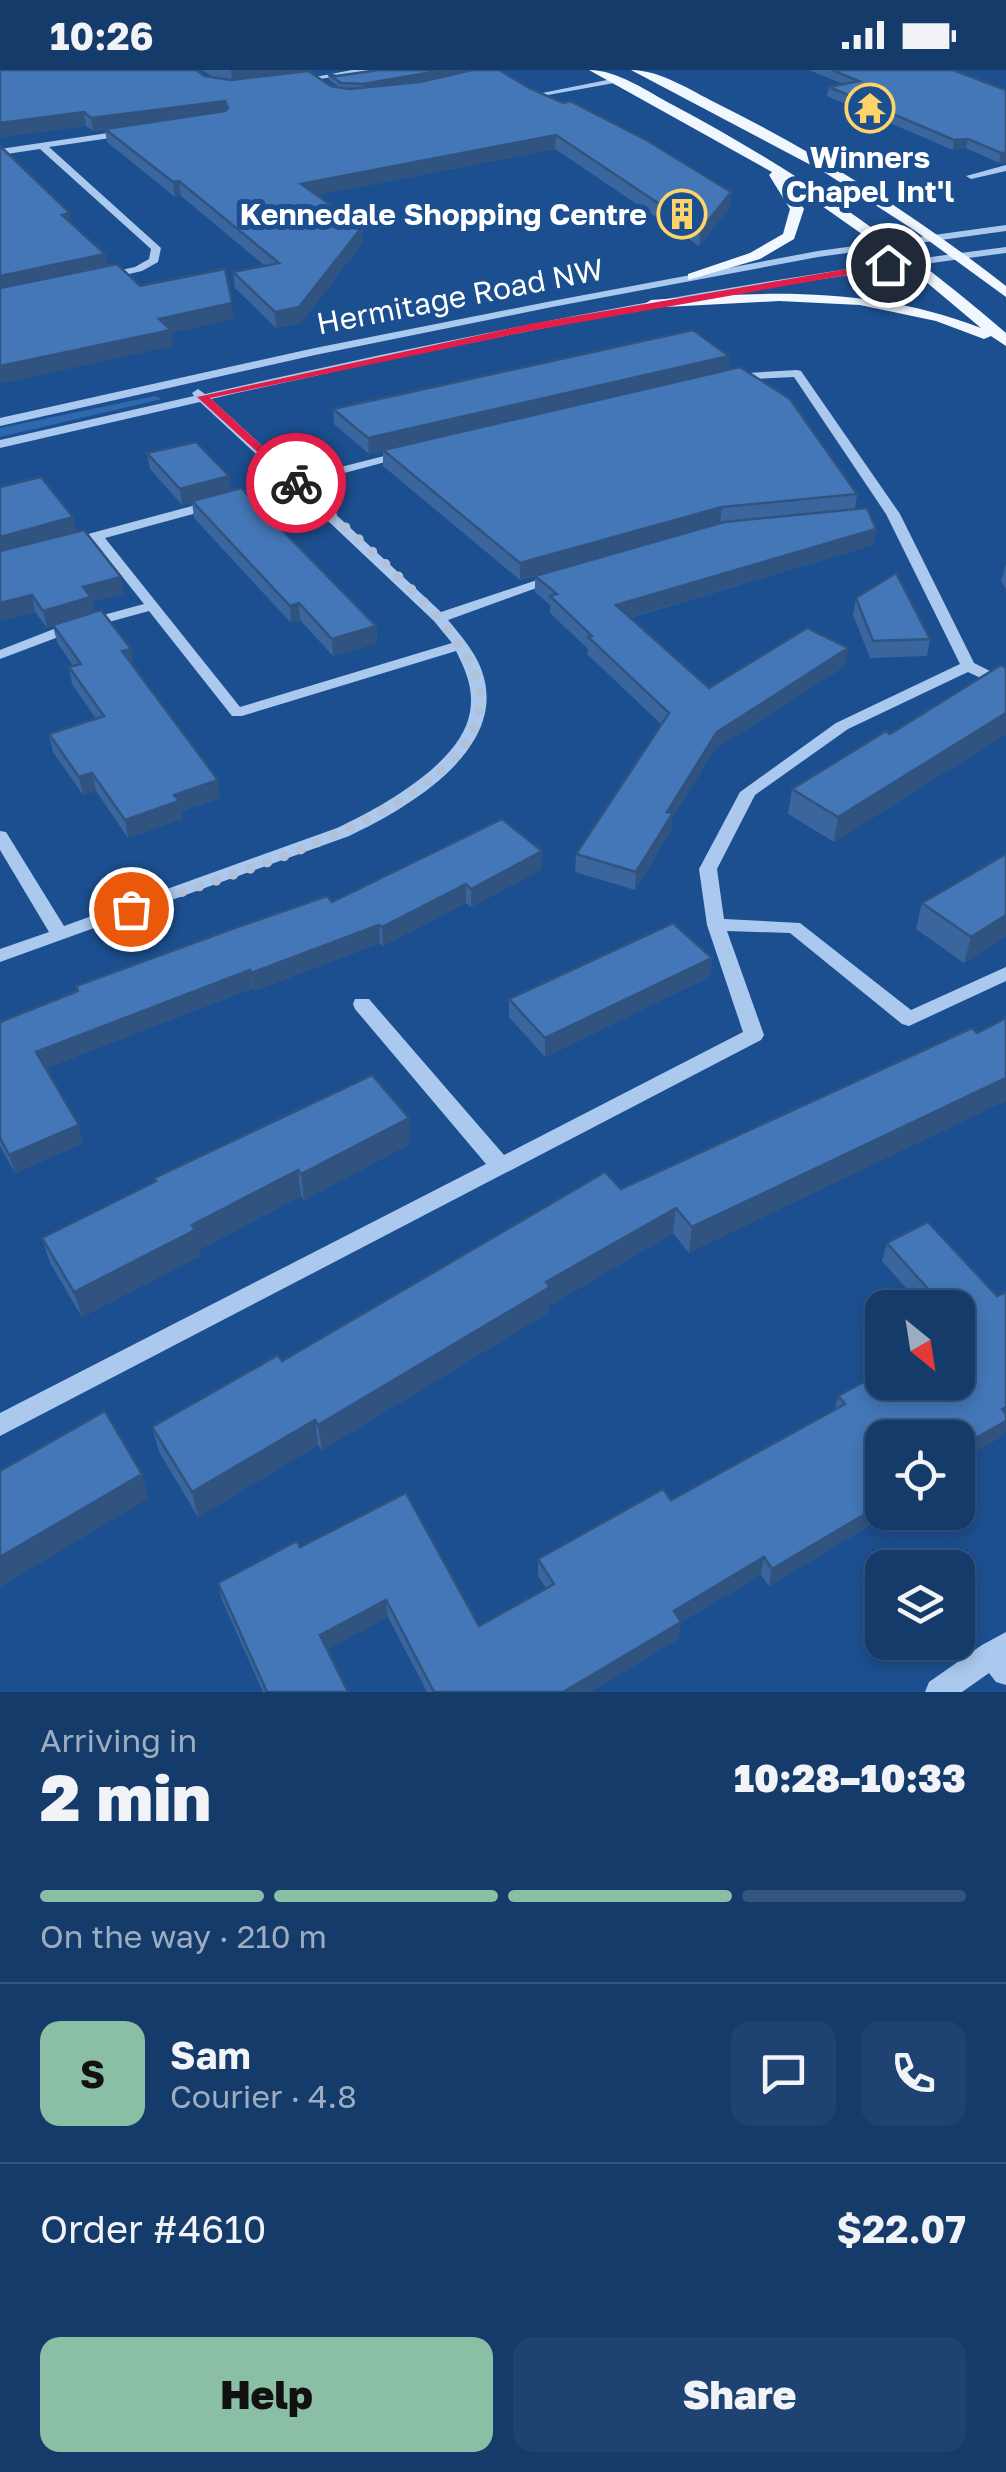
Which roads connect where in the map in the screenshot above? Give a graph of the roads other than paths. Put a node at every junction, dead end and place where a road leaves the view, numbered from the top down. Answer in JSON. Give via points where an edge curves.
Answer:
{"nodes":[{"id":1,"x":367,"y":70,"type":"edge"},
{"id":2,"x":595,"y":70,"type":"edge"},
{"id":3,"x":636,"y":70,"type":"edge"},
{"id":4,"x":314,"y":79,"type":"junction"},
{"id":5,"x":616,"y":80,"type":"junction"},
{"id":6,"x":286,"y":82,"type":"edge"},
{"id":7,"x":326,"y":87,"type":"edge"},
{"id":8,"x":531,"y":96,"type":"edge"},
{"id":9,"x":139,"y":132,"type":"edge"},
{"id":10,"x":43,"y":147,"type":"junction"},
{"id":11,"x":0,"y":152,"type":"edge"},
{"id":12,"x":763,"y":158,"type":"junction"},
{"id":13,"x":1006,"y":168,"type":"edge"},
{"id":14,"x":971,"y":176,"type":"dead end"},
{"id":15,"x":1006,"y":228,"type":"edge"},
{"id":16,"x":933,"y":236,"type":"junction"},
{"id":17,"x":1006,"y":238,"type":"edge"},
{"id":18,"x":891,"y":243,"type":"junction"},
{"id":19,"x":1006,"y":250,"type":"edge"},
{"id":20,"x":956,"y":252,"type":"junction"},
{"id":21,"x":914,"y":262,"type":"junction"},
{"id":22,"x":693,"y":277,"type":"junction"},
{"id":23,"x":89,"y":280,"type":"edge"},
{"id":24,"x":1006,"y":293,"type":"edge"},
{"id":25,"x":651,"y":305,"type":"junction"},
{"id":26,"x":1006,"y":343,"type":"edge"},
{"id":27,"x":183,"y":380,"type":"junction"},
{"id":28,"x":720,"y":380,"type":"edge"},
{"id":29,"x":202,"y":397,"type":"junction"},
{"id":30,"x":0,"y":422,"type":"edge"},
{"id":31,"x":0,"y":444,"type":"edge"},
{"id":32,"x":430,"y":447,"type":"edge"},
{"id":33,"x":297,"y":484,"type":"junction"},
{"id":34,"x":893,"y":514,"type":"junction"},
{"id":35,"x":874,"y":516,"type":"edge"},
{"id":36,"x":97,"y":536,"type":"junction"},
{"id":37,"x":49,"y":549,"type":"edge"},
{"id":38,"x":578,"y":572,"type":"edge"},
{"id":39,"x":152,"y":606,"type":"junction"},
{"id":40,"x":439,"y":618,"type":"junction"},
{"id":41,"x":460,"y":645,"type":"junction"},
{"id":42,"x":0,"y":655,"type":"edge"},
{"id":43,"x":968,"y":666,"type":"junction"},
{"id":44,"x":1006,"y":684,"type":"edge"},
{"id":45,"x":0,"y":836,"type":"edge"},
{"id":46,"x":716,"y":925,"type":"junction"},
{"id":47,"x":60,"y":935,"type":"junction"},
{"id":48,"x":0,"y":956,"type":"edge"},
{"id":49,"x":1006,"y":973,"type":"edge"},
{"id":50,"x":362,"y":1004,"type":"dead end"},
{"id":51,"x":499,"y":1164,"type":"junction"},
{"id":52,"x":0,"y":1425,"type":"edge"},
{"id":53,"x":1001,"y":1657,"type":"edge"},
{"id":54,"x":940,"y":1692,"type":"edge"}],
"edges":[{"from":1,"to":4,"type":"street"},
{"from":2,"to":5,"type":"main road"},
{"from":3,"to":16,"type":"main road","via":[[792,146]]},
{"from":4,"to":6,"type":"street"},
{"from":4,"to":7,"type":"street"},
{"from":5,"to":8,"type":"street"},
{"from":5,"to":12,"type":"main road"},
{"from":9,"to":10,"type":"street"},
{"from":10,"to":11,"type":"street"},
{"from":10,"to":23,"type":"street","via":[[152,241],[157,254],[138,269]]},
{"from":12,"to":18,"type":"main road"},
{"from":12,"to":22,"type":"main road","via":[[797,209],[789,236],[756,256]]},
{"from":13,"to":14,"type":"street"},
{"from":15,"to":16,"type":"street","name":"Hermitage Road NW"},
{"from":16,"to":18,"type":"street","name":"Hermitage Road NW"},
{"from":16,"to":20,"type":"main road"},
{"from":17,"to":20,"type":"street"},
{"from":18,"to":21,"type":"main road"},
{"from":18,"to":22,"type":"street","name":"Hermitage Road NW"},
{"from":19,"to":20,"type":"street"},
{"from":20,"to":21,"type":"street","name":"Hermitage Road NW"},
{"from":20,"to":24,"type":"main road"},
{"from":21,"to":25,"type":"street","name":"Hermitage Road NW"},
{"from":21,"to":26,"type":"main road"},
{"from":22,"to":27,"type":"street","name":"Hermitage Road NW"},
{"from":25,"to":26,"type":"main road","via":[[790,294],[860,298],[933,314]]},
{"from":25,"to":29,"type":"street","name":"Hermitage Road NW"},
{"from":27,"to":29,"type":"street"},
{"from":27,"to":30,"type":"street","name":"Hermitage Road NW"},
{"from":28,"to":34,"type":"street","via":[[797,373]]},
{"from":29,"to":31,"type":"street","name":"Hermitage Road NW"},
{"from":29,"to":33,"type":"street"},
{"from":32,"to":33,"type":"street"},
{"from":33,"to":36,"type":"street"},
{"from":33,"to":40,"type":"street"},
{"from":34,"to":35,"type":"street"},
{"from":34,"to":43,"type":"street"},
{"from":36,"to":37,"type":"street"},
{"from":36,"to":39,"type":"street"},
{"from":38,"to":40,"type":"street"},
{"from":39,"to":41,"type":"street","via":[[237,714]]},
{"from":39,"to":42,"type":"street"},
{"from":40,"to":41,"type":"street"},
{"from":41,"to":47,"type":"street","via":[[478,679],[478,712],[468,740],[422,787],[342,832]]},
{"from":43,"to":44,"type":"street"},
{"from":43,"to":46,"type":"street","via":[[842,726],[748,792],[708,870]]},
{"from":45,"to":47,"type":"street"},
{"from":46,"to":49,"type":"street","via":[[794,927],[909,1019]]},
{"from":46,"to":51,"type":"street","via":[[754,1035]]},
{"from":47,"to":48,"type":"street"},
{"from":50,"to":51,"type":"street"},
{"from":51,"to":52,"type":"street"},
{"from":53,"to":54,"type":"street"}]}
